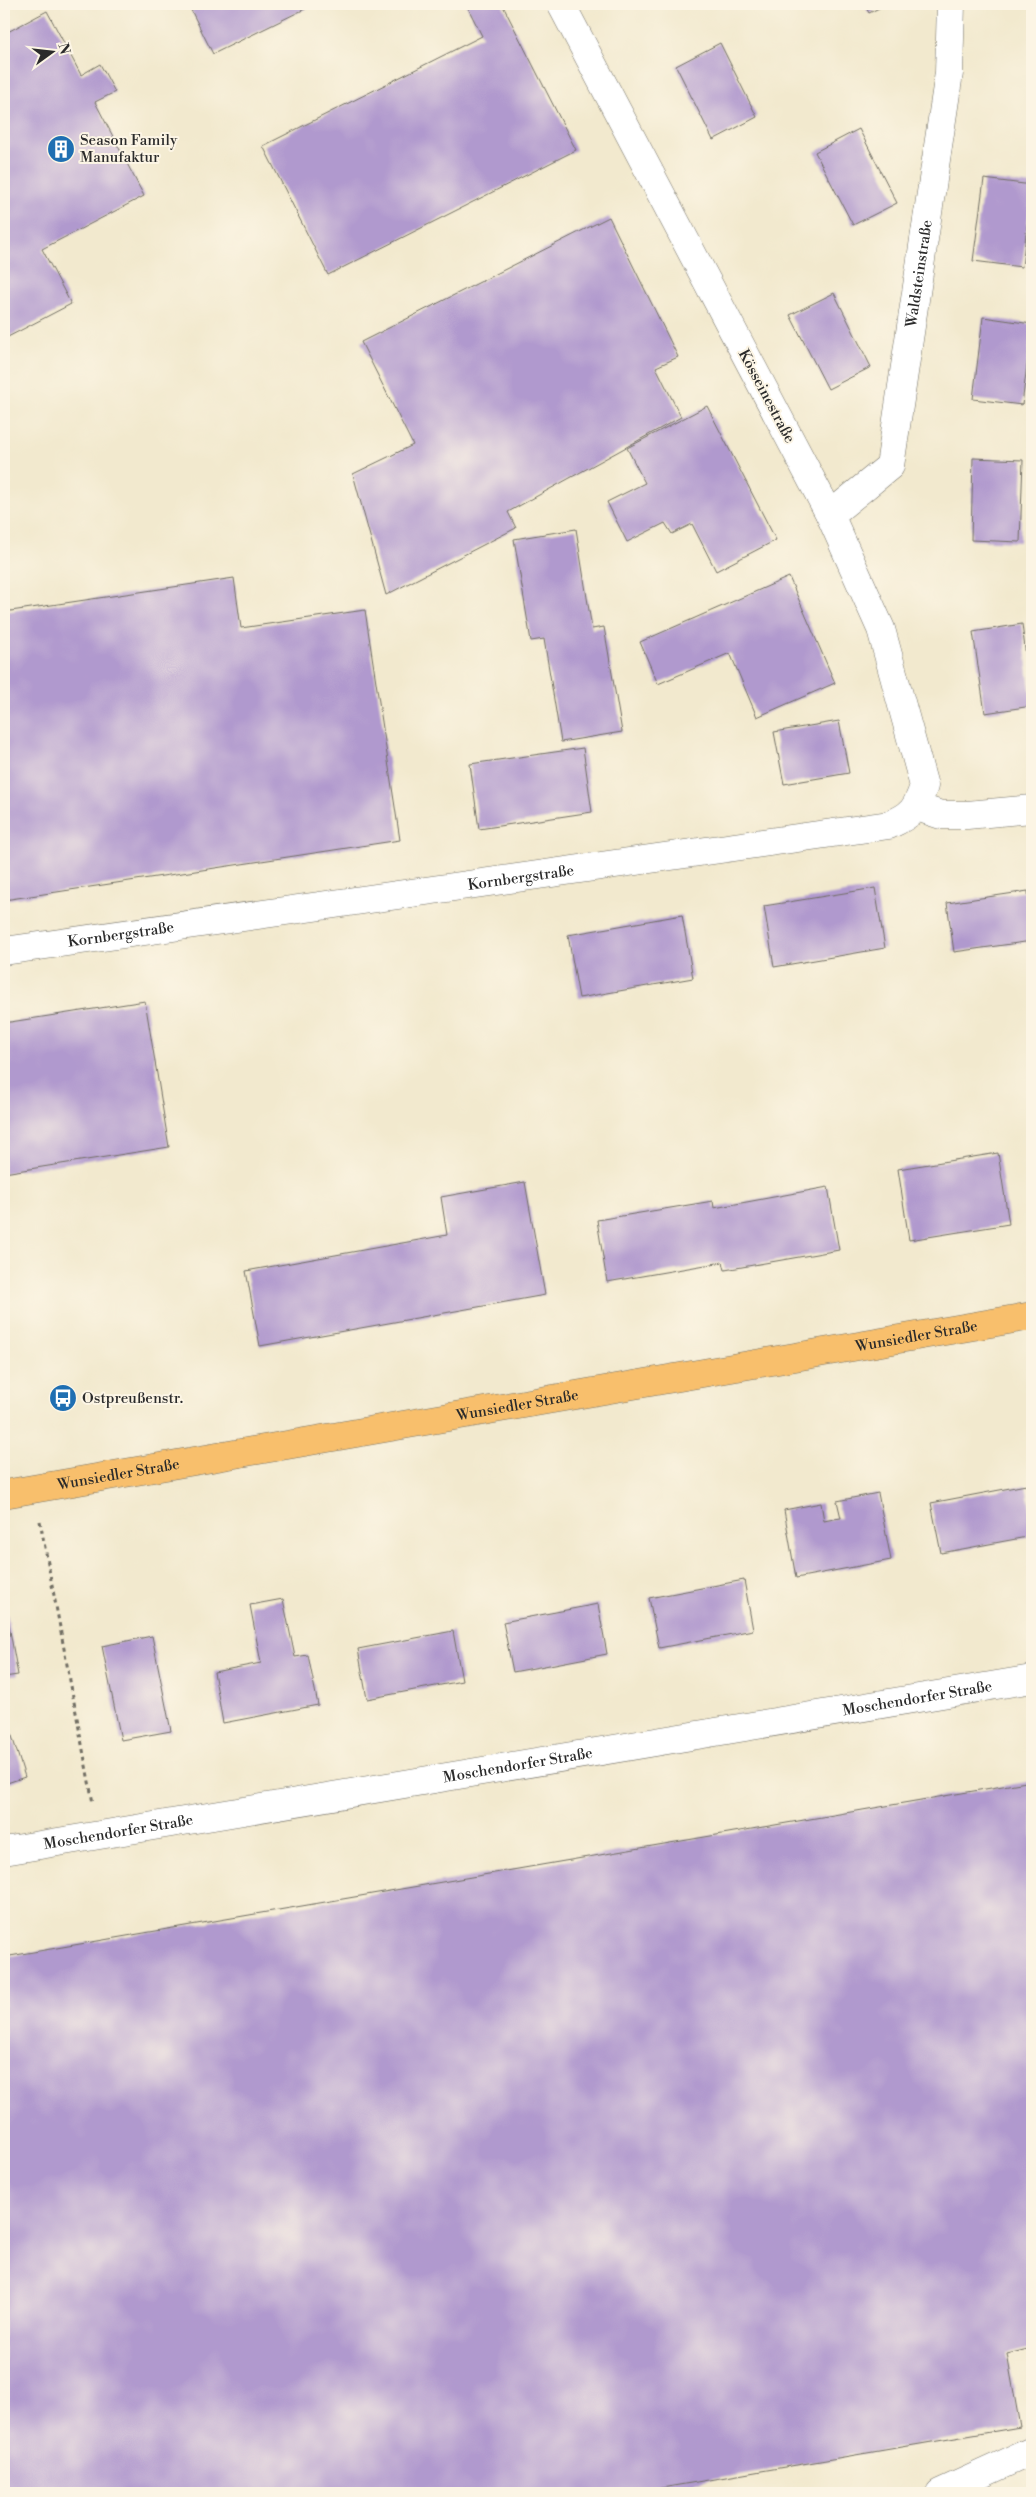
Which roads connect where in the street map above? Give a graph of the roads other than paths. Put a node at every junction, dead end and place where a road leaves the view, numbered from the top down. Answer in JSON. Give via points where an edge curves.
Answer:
{"nodes":[{"id":1,"x":560,"y":4,"type":"edge"},
{"id":2,"x":951,"y":4,"type":"edge"},
{"id":3,"x":830,"y":515,"type":"junction"},
{"id":4,"x":917,"y":807,"type":"junction"},
{"id":5,"x":1032,"y":809,"type":"edge"},
{"id":6,"x":4,"y":952,"type":"edge"},
{"id":7,"x":1032,"y":1316,"type":"edge"},
{"id":8,"x":4,"y":1494,"type":"edge"},
{"id":9,"x":1032,"y":1679,"type":"edge"},
{"id":10,"x":4,"y":1851,"type":"edge"},
{"id":11,"x":1032,"y":2451,"type":"edge"},
{"id":12,"x":940,"y":2493,"type":"edge"}],
"edges":[{"from":1,"to":3,"type":"street","name":"Kösseinestraße"},
{"from":2,"to":3,"type":"street","name":"Waldsteinstraße","via":[[949,73],[890,466]]},
{"from":3,"to":4,"type":"street","name":"Kösseinestraße","via":[[881,628],[924,786]]},
{"from":4,"to":5,"type":"street","via":[[941,815]]},
{"from":4,"to":6,"type":"street","name":"Kornbergstraße","via":[[905,818],[889,825]]},
{"from":7,"to":8,"type":"main road","name":"Wunsiedler Straße"},
{"from":9,"to":10,"type":"street","name":"Moschendorfer Straße"},
{"from":11,"to":12,"type":"street"}]}
